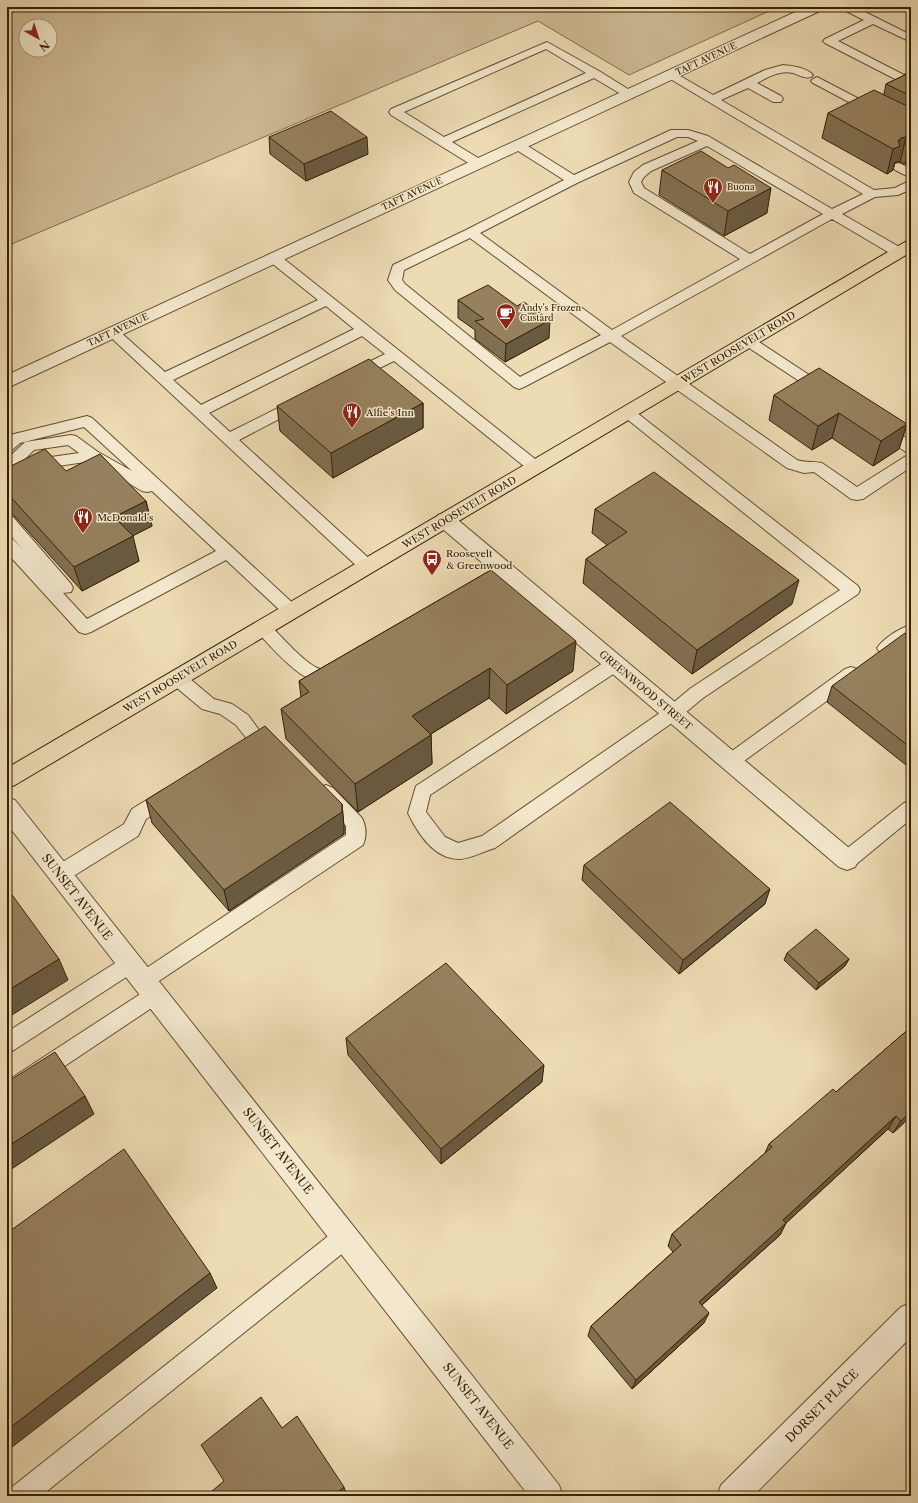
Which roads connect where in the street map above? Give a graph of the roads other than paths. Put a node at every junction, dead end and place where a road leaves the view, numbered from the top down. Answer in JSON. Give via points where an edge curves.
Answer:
{"nodes":[{"id":1,"x":818,"y":7,"type":"edge"},
{"id":2,"x":846,"y":7,"type":"edge"},
{"id":3,"x":873,"y":20,"type":"junction"},
{"id":4,"x":911,"y":39,"type":"edge"},
{"id":5,"x":595,"y":73,"type":"junction"},
{"id":6,"x":671,"y":75,"type":"junction"},
{"id":7,"x":911,"y":76,"type":"edge"},
{"id":8,"x":748,"y":83,"type":"junction"},
{"id":9,"x":630,"y":94,"type":"junction"},
{"id":10,"x":713,"y":99,"type":"junction"},
{"id":11,"x":777,"y":99,"type":"dead end"},
{"id":12,"x":911,"y":131,"type":"edge"},
{"id":13,"x":708,"y":140,"type":"junction"},
{"id":14,"x":443,"y":142,"type":"junction"},
{"id":15,"x":519,"y":146,"type":"junction"},
{"id":16,"x":479,"y":164,"type":"junction"},
{"id":17,"x":899,"y":167,"type":"edge"},
{"id":18,"x":911,"y":174,"type":"edge"},
{"id":19,"x":573,"y":180,"type":"junction"},
{"id":20,"x":911,"y":184,"type":"edge"},
{"id":21,"x":872,"y":194,"type":"junction"},
{"id":22,"x":832,"y":214,"type":"junction"},
{"id":23,"x":471,"y":233,"type":"junction"},
{"id":24,"x":905,"y":248,"type":"edge"},
{"id":25,"x":274,"y":258,"type":"junction"},
{"id":26,"x":749,"y":259,"type":"junction"},
{"id":27,"x":326,"y":301,"type":"junction"},
{"id":28,"x":364,"y":330,"type":"junction"},
{"id":29,"x":113,"y":333,"type":"junction"},
{"id":30,"x":611,"y":336,"type":"junction"},
{"id":31,"x":748,"y":341,"type":"junction"},
{"id":32,"x":394,"y":354,"type":"junction"},
{"id":33,"x":163,"y":379,"type":"junction"},
{"id":34,"x":7,"y":382,"type":"edge"},
{"id":35,"x":339,"y":383,"type":"edge"},
{"id":36,"x":677,"y":383,"type":"junction"},
{"id":37,"x":311,"y":397,"type":"edge"},
{"id":38,"x":833,"y":397,"type":"edge"},
{"id":39,"x":199,"y":412,"type":"junction"},
{"id":40,"x":627,"y":412,"type":"junction"},
{"id":41,"x":872,"y":422,"type":"edge"},
{"id":42,"x":228,"y":439,"type":"junction"},
{"id":43,"x":7,"y":446,"type":"edge"},
{"id":44,"x":911,"y":448,"type":"edge"},
{"id":45,"x":911,"y":460,"type":"edge"},
{"id":46,"x":535,"y":467,"type":"junction"},
{"id":47,"x":7,"y":469,"type":"edge"},
{"id":48,"x":177,"y":505,"type":"junction"},
{"id":49,"x":7,"y":520,"type":"edge"},
{"id":50,"x":445,"y":520,"type":"junction"},
{"id":51,"x":7,"y":542,"type":"edge"},
{"id":52,"x":228,"y":552,"type":"junction"},
{"id":53,"x":367,"y":566,"type":"junction"},
{"id":54,"x":291,"y":611,"type":"junction"},
{"id":55,"x":85,"y":628,"type":"junction"},
{"id":56,"x":263,"y":628,"type":"junction"},
{"id":57,"x":911,"y":635,"type":"edge"},
{"id":58,"x":615,"y":664,"type":"junction"},
{"id":59,"x":351,"y":667,"type":"edge"},
{"id":60,"x":177,"y":678,"type":"junction"},
{"id":61,"x":673,"y":713,"type":"junction"},
{"id":62,"x":232,"y":758,"type":"edge"},
{"id":63,"x":731,"y":761,"type":"junction"},
{"id":64,"x":7,"y":779,"type":"edge"},
{"id":65,"x":317,"y":784,"type":"edge"},
{"id":66,"x":185,"y":786,"type":"edge"},
{"id":67,"x":7,"y":807,"type":"edge"},
{"id":68,"x":911,"y":808,"type":"edge"},
{"id":69,"x":847,"y":860,"type":"joint"},
{"id":70,"x":60,"y":874,"type":"junction"},
{"id":71,"x":143,"y":980,"type":"junction"},
{"id":72,"x":7,"y":1043,"type":"edge"},
{"id":73,"x":7,"y":1093,"type":"edge"},
{"id":74,"x":345,"y":1237,"type":"junction"},
{"id":75,"x":911,"y":1317,"type":"edge"},
{"id":76,"x":21,"y":1496,"type":"edge"},
{"id":77,"x":548,"y":1496,"type":"edge"},
{"id":78,"x":732,"y":1496,"type":"edge"}],
"edges":[{"from":1,"to":6,"type":"street","name":"TAFT AVENUE"},
{"from":2,"to":3,"type":"lane"},
{"from":3,"to":4,"type":"lane"},
{"from":3,"to":7,"type":"lane","via":[[829,41],[903,80]]},
{"from":5,"to":9,"type":"lane"},
{"from":5,"to":14,"type":"lane"},
{"from":5,"to":14,"type":"lane","via":[[547,45],[395,112]]},
{"from":6,"to":9,"type":"street","name":"TAFT AVENUE"},
{"from":6,"to":10,"type":"lane"},
{"from":8,"to":10,"type":"lane"},
{"from":8,"to":11,"type":"lane"},
{"from":8,"to":12,"type":"lane","via":[[769,72],[792,69]]},
{"from":9,"to":15,"type":"street","name":"TAFT AVENUE"},
{"from":10,"to":21,"type":"lane"},
{"from":13,"to":19,"type":"lane","via":[[684,132],[675,134]]},
{"from":13,"to":22,"type":"lane"},
{"from":13,"to":26,"type":"lane","via":[[647,168],[638,175],[635,182],[640,190]]},
{"from":14,"to":16,"type":"lane"},
{"from":15,"to":16,"type":"street","name":"TAFT AVENUE"},
{"from":15,"to":19,"type":"lane"},
{"from":16,"to":25,"type":"street","name":"TAFT AVENUE"},
{"from":17,"to":18,"type":"lane"},
{"from":19,"to":23,"type":"lane"},
{"from":20,"to":21,"type":"lane","via":[[898,191]]},
{"from":21,"to":22,"type":"lane"},
{"from":22,"to":24,"type":"lane"},
{"from":22,"to":26,"type":"lane"},
{"from":23,"to":30,"type":"lane"},
{"from":23,"to":30,"type":"lane","via":[[398,268],[394,280],[519,384]]},
{"from":24,"to":31,"type":"main road","name":"WEST ROOSEVELT ROAD"},
{"from":25,"to":27,"type":"lane"},
{"from":25,"to":29,"type":"street","name":"TAFT AVENUE"},
{"from":26,"to":30,"type":"lane"},
{"from":27,"to":28,"type":"lane"},
{"from":27,"to":33,"type":"lane"},
{"from":28,"to":32,"type":"lane"},
{"from":28,"to":39,"type":"lane"},
{"from":29,"to":33,"type":"lane"},
{"from":29,"to":34,"type":"street","name":"TAFT AVENUE"},
{"from":30,"to":36,"type":"lane"},
{"from":31,"to":36,"type":"main road","name":"WEST ROOSEVELT ROAD"},
{"from":31,"to":38,"type":"lane"},
{"from":32,"to":35,"type":"lane"},
{"from":32,"to":46,"type":"lane"},
{"from":33,"to":39,"type":"lane"},
{"from":36,"to":40,"type":"main road","name":"WEST ROOSEVELT ROAD"},
{"from":36,"to":45,"type":"lane","via":[[792,464],[804,468],[817,467],[857,495]]},
{"from":37,"to":42,"type":"lane"},
{"from":39,"to":42,"type":"lane"},
{"from":40,"to":46,"type":"main road","name":"WEST ROOSEVELT ROAD"},
{"from":40,"to":61,"type":"lane","via":[[852,590],[697,693]]},
{"from":41,"to":44,"type":"lane"},
{"from":42,"to":53,"type":"lane"},
{"from":43,"to":48,"type":"lane","via":[[15,439],[87,421]]},
{"from":46,"to":50,"type":"main road","name":"WEST ROOSEVELT ROAD"},
{"from":47,"to":48,"type":"lane","via":[[93,456]]},
{"from":48,"to":52,"type":"lane"},
{"from":49,"to":55,"type":"lane","via":[[69,593]]},
{"from":50,"to":53,"type":"main road","name":"WEST ROOSEVELT ROAD"},
{"from":50,"to":58,"type":"street","name":"GREENWOOD STREET","via":[[505,580]]},
{"from":51,"to":55,"type":"lane"},
{"from":52,"to":54,"type":"lane"},
{"from":52,"to":55,"type":"lane"},
{"from":53,"to":54,"type":"main road","name":"WEST ROOSEVELT ROAD"},
{"from":54,"to":56,"type":"main road","name":"WEST ROOSEVELT ROAD"},
{"from":56,"to":59,"type":"lane","via":[[298,663],[315,675],[333,677]]},
{"from":56,"to":60,"type":"main road","name":"WEST ROOSEVELT ROAD"},
{"from":57,"to":63,"type":"lane","via":[[908,632]]},
{"from":58,"to":61,"type":"street","name":"GREENWOOD STREET"},
{"from":58,"to":61,"type":"lane","via":[[422,791],[417,814],[426,829],[441,844],[458,851],[488,842]]},
{"from":60,"to":62,"type":"lane","via":[[208,704],[226,710],[266,740]]},
{"from":60,"to":64,"type":"main road","name":"WEST ROOSEVELT ROAD"},
{"from":61,"to":63,"type":"street","name":"GREENWOOD STREET"},
{"from":63,"to":69,"type":"street","name":"GREENWOOD STREET"},
{"from":65,"to":71,"type":"lane","via":[[355,823],[356,839]]},
{"from":66,"to":70,"type":"lane","via":[[139,814],[131,830]]},
{"from":67,"to":70,"type":"street","name":"SUNSET AVENUE"},
{"from":68,"to":69,"type":"lane"},
{"from":70,"to":71,"type":"street","name":"SUNSET AVENUE"},
{"from":71,"to":72,"type":"lane"},
{"from":71,"to":73,"type":"lane"},
{"from":71,"to":74,"type":"street","name":"SUNSET AVENUE"},
{"from":74,"to":76,"type":"lane"},
{"from":74,"to":77,"type":"street","name":"SUNSET AVENUE"},
{"from":75,"to":78,"type":"street","name":"DORSET PLACE"}]}
